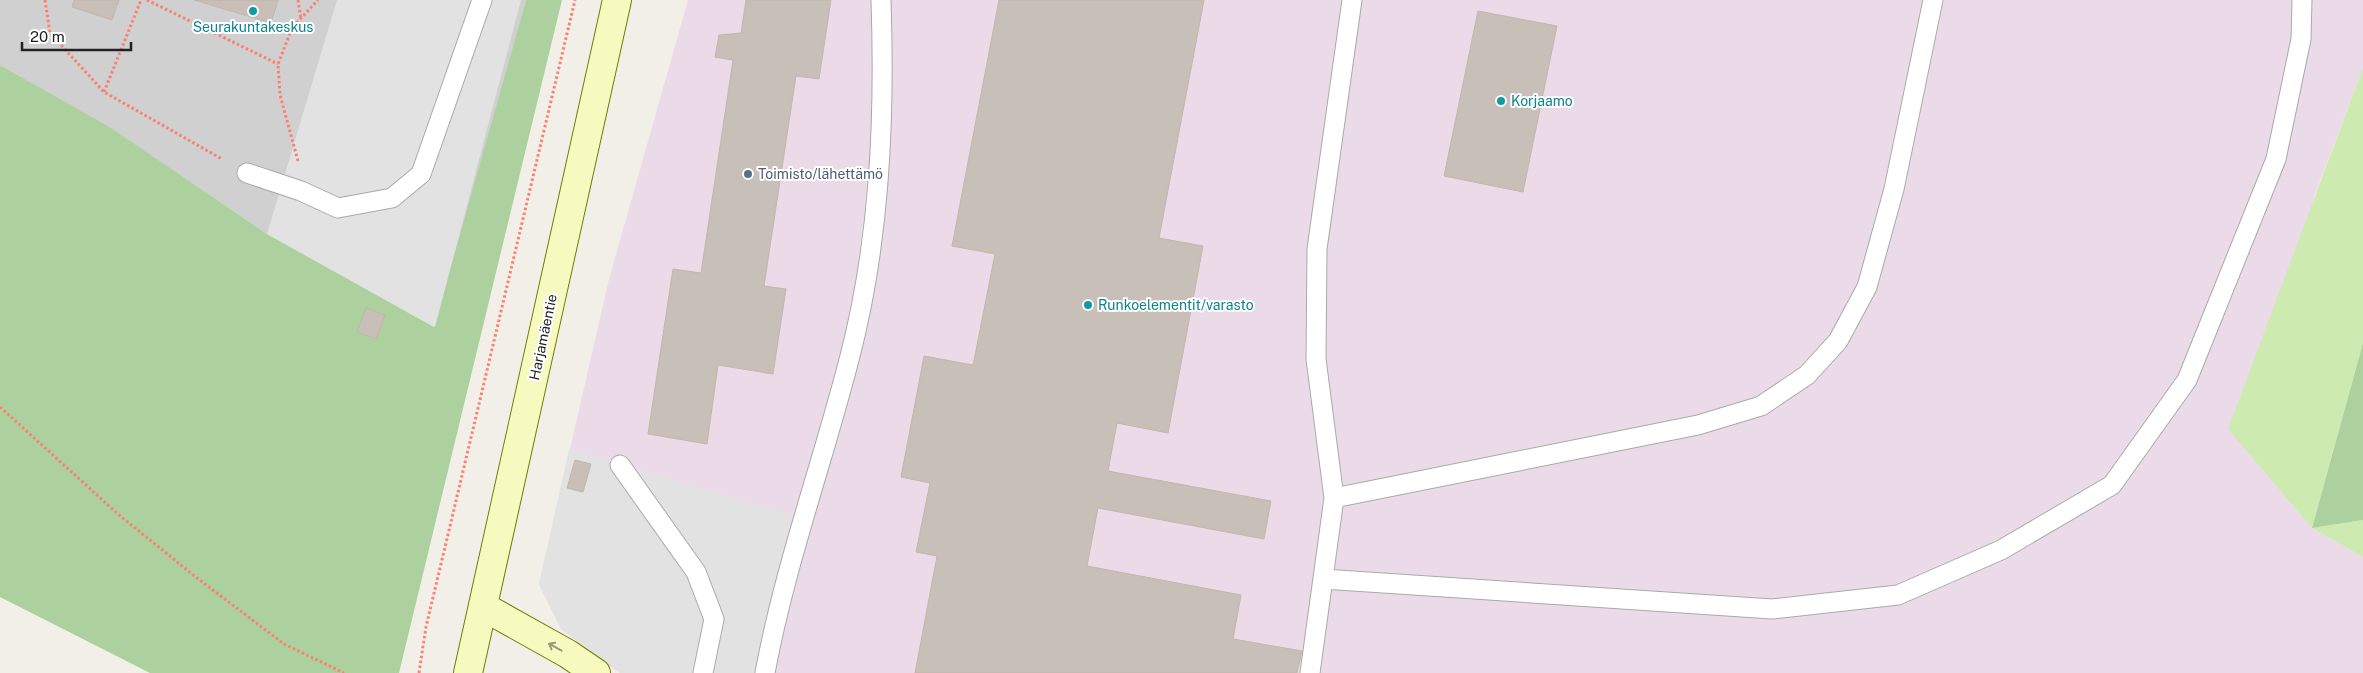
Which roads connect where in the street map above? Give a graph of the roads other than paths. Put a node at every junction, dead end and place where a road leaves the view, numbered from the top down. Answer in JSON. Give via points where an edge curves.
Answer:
{"nodes":[{"id":1,"x":482,"y":0,"type":"edge"},
{"id":2,"x":617,"y":0,"type":"edge"},
{"id":3,"x":881,"y":0,"type":"edge"},
{"id":4,"x":1352,"y":0,"type":"edge"},
{"id":5,"x":1933,"y":0,"type":"edge"},
{"id":6,"x":2302,"y":0,"type":"edge"},
{"id":7,"x":247,"y":173,"type":"road end"},
{"id":8,"x":620,"y":465,"type":"dead end"},
{"id":9,"x":1334,"y":498,"type":"junction"},
{"id":10,"x":1323,"y":580,"type":"junction"},
{"id":11,"x":484,"y":606,"type":"junction"},
{"id":12,"x":468,"y":673,"type":"edge"},
{"id":13,"x":596,"y":673,"type":"edge"},
{"id":14,"x":703,"y":673,"type":"edge"},
{"id":15,"x":765,"y":673,"type":"edge"},
{"id":16,"x":1310,"y":673,"type":"edge"}],
"edges":[{"from":1,"to":7,"type":"lane","via":[[421,174],[392,198],[338,208],[301,191]]},
{"from":2,"to":11,"type":"street","name":"Harjamäentie"},
{"from":3,"to":15,"type":"lane","via":[[882,128],[873,237],[850,355],[792,537]]},
{"from":4,"to":9,"type":"lane","via":[[1317,248],[1316,359]]},
{"from":5,"to":9,"type":"lane","via":[[1894,190],[1867,287],[1838,341],[1807,375],[1761,406],[1698,424]]},
{"from":6,"to":10,"type":"lane","via":[[2301,39],[2273,168],[2188,380],[2112,485],[2001,550],[1898,595],[1772,609]]},
{"from":8,"to":14,"type":"lane","via":[[696,572],[714,619]]},
{"from":9,"to":10,"type":"lane"},
{"from":10,"to":16,"type":"lane"},
{"from":11,"to":12,"type":"street","name":"Harjamäentie"},
{"from":13,"to":11,"type":"street","one_way":true}]}
